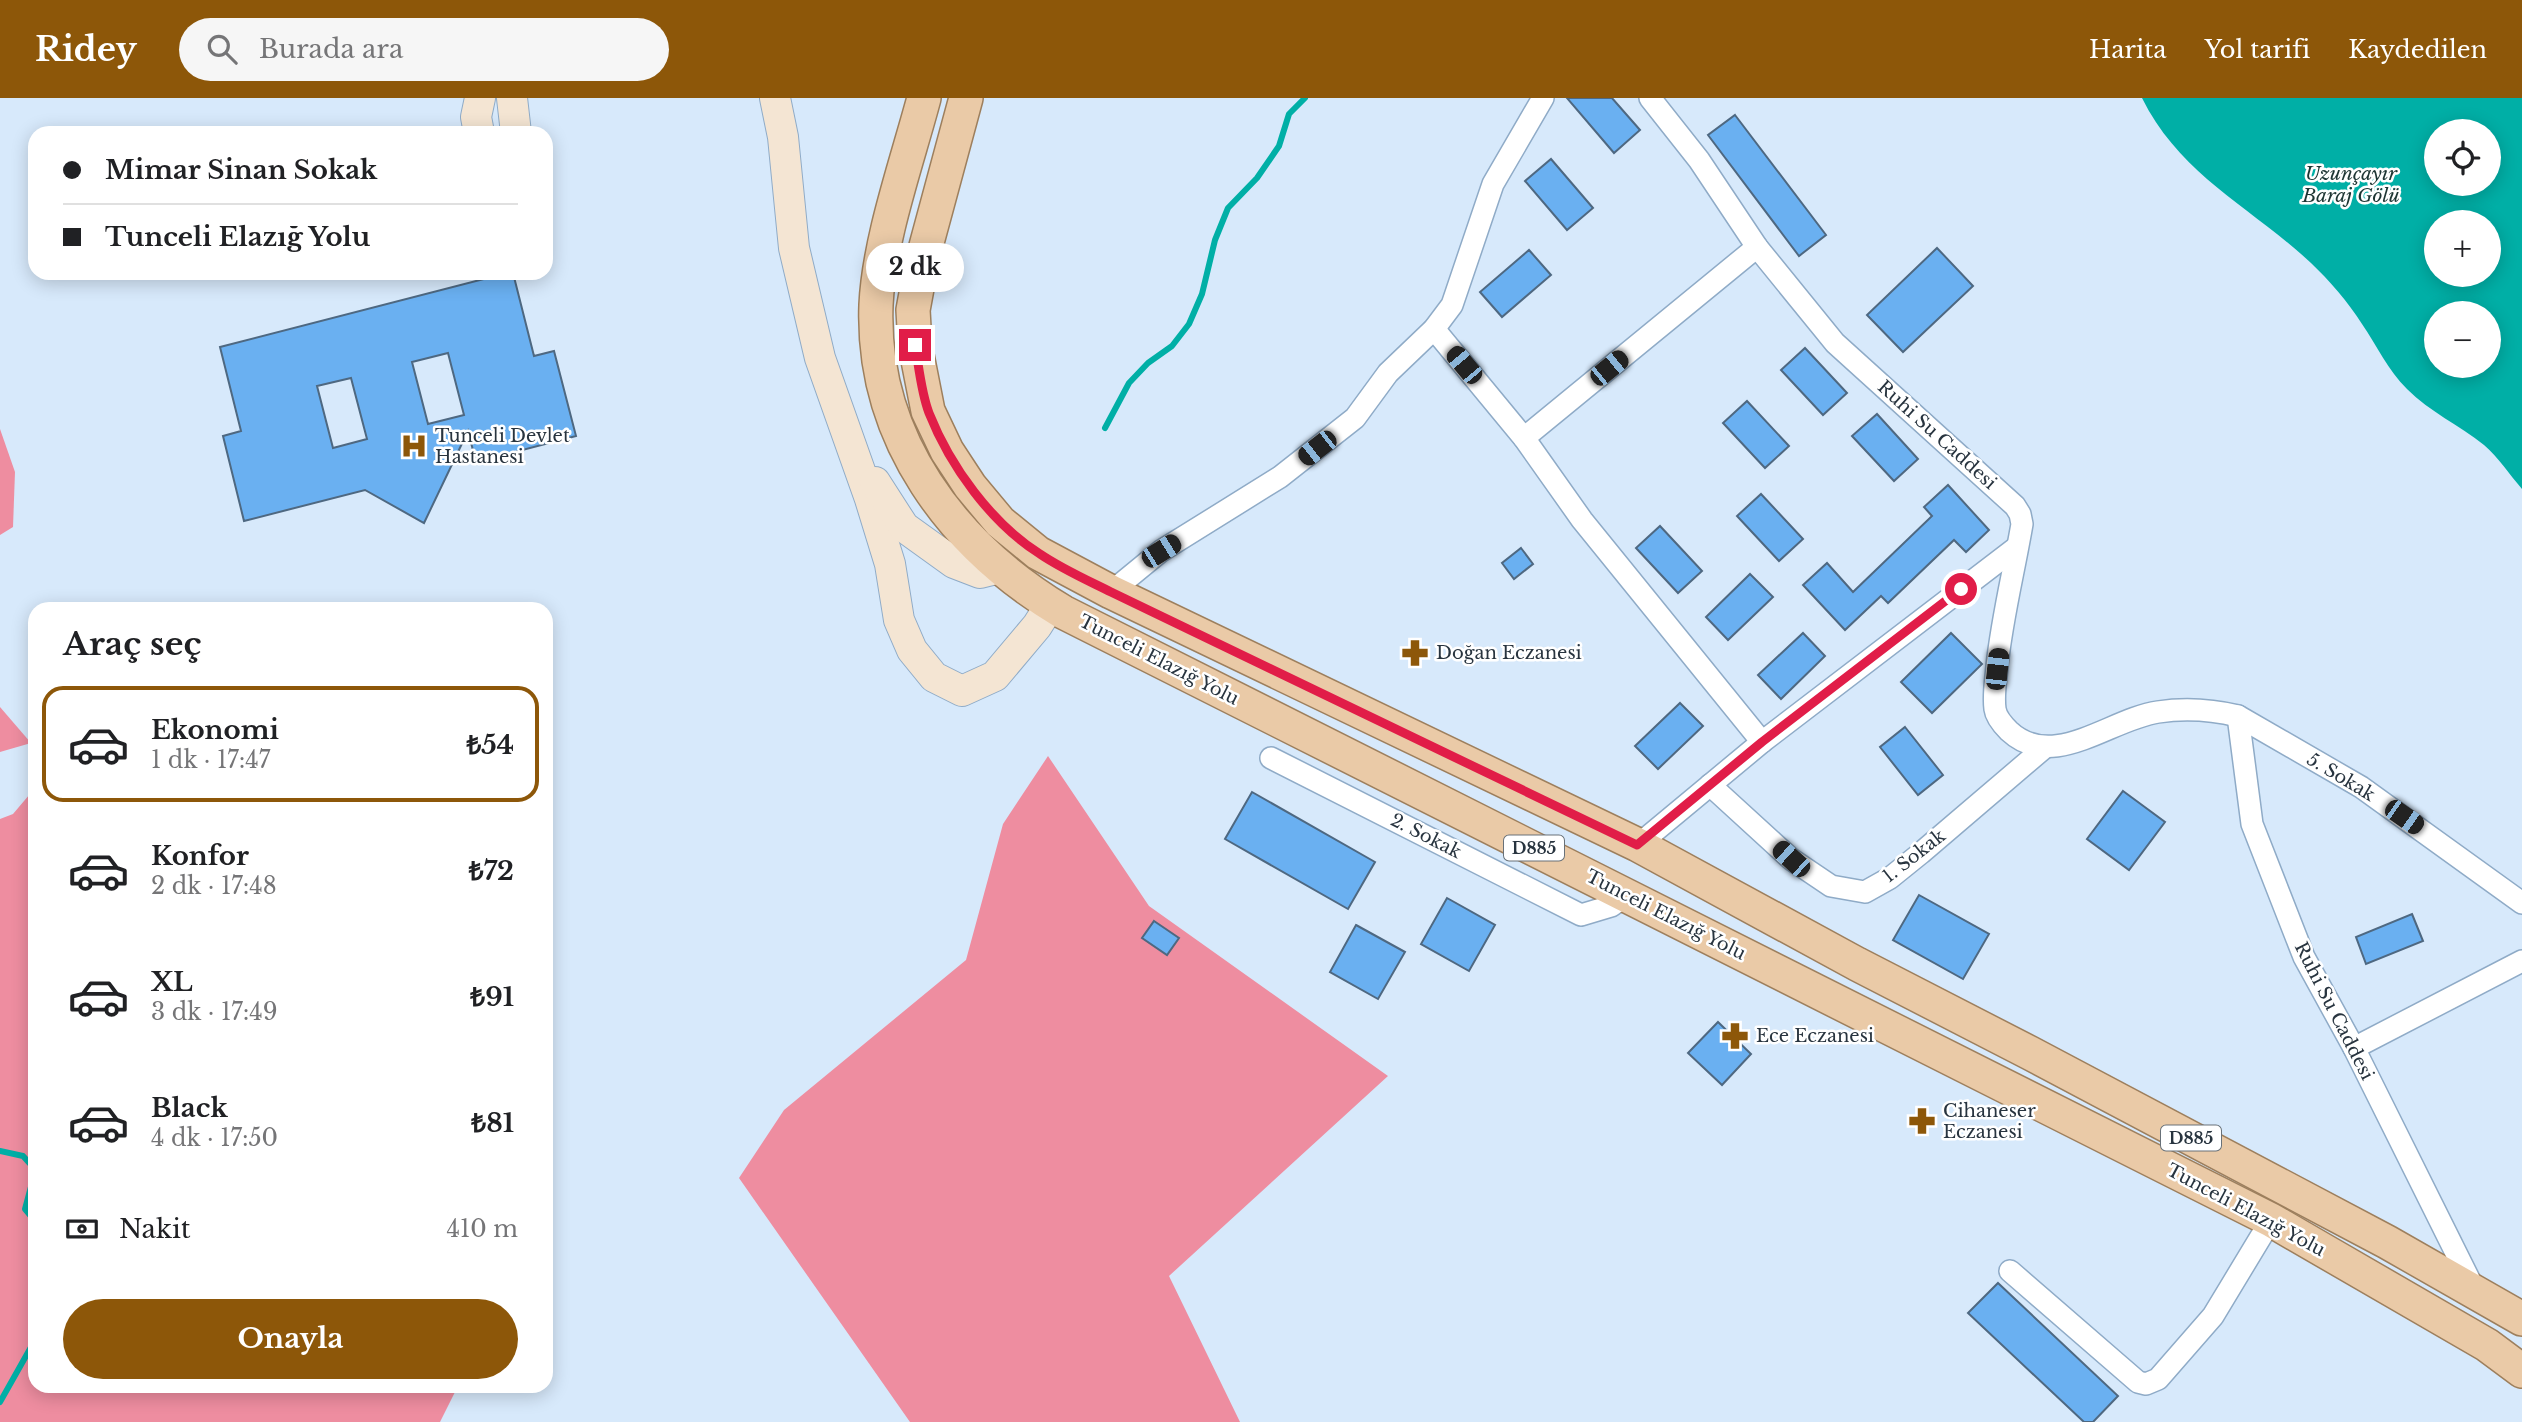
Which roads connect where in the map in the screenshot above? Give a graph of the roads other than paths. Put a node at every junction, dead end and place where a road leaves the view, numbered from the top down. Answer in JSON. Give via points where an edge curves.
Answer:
{"nodes":[{"id":1,"x":480,"y":98,"type":"edge"},
{"id":2,"x":512,"y":98,"type":"edge"},
{"id":3,"x":775,"y":98,"type":"edge"},
{"id":4,"x":790,"y":98,"type":"edge"},
{"id":5,"x":924,"y":98,"type":"edge"},
{"id":6,"x":965,"y":98,"type":"edge"},
{"id":7,"x":1543,"y":98,"type":"edge"},
{"id":8,"x":1650,"y":98,"type":"edge"},
{"id":9,"x":478,"y":126,"type":"edge"},
{"id":10,"x":515,"y":126,"type":"edge"},
{"id":11,"x":1757,"y":247,"type":"junction"},
{"id":12,"x":1434,"y":329,"type":"junction"},
{"id":13,"x":1524,"y":438,"type":"junction"},
{"id":14,"x":2017,"y":547,"type":"junction"},
{"id":15,"x":1000,"y":568,"type":"junction"},
{"id":16,"x":1111,"y":592,"type":"junction"},
{"id":17,"x":1051,"y":604,"type":"junction"},
{"id":18,"x":2230,"y":714,"type":"junction"},
{"id":19,"x":1762,"y":742,"type":"junction"},
{"id":20,"x":2044,"y":748,"type":"junction"},
{"id":21,"x":1271,"y":758,"type":"dead end"},
{"id":22,"x":1710,"y":785,"type":"junction"},
{"id":23,"x":1637,"y":845,"type":"junction"},
{"id":24,"x":1627,"y":895,"type":"junction"},
{"id":25,"x":2522,"y":903,"type":"edge"},
{"id":26,"x":2522,"y":961,"type":"edge"},
{"id":27,"x":2354,"y":1048,"type":"junction"},
{"id":28,"x":2271,"y":1220,"type":"junction"},
{"id":29,"x":2010,"y":1271,"type":"dead end"},
{"id":30,"x":2475,"y":1291,"type":"junction"},
{"id":31,"x":2522,"y":1319,"type":"edge"},
{"id":32,"x":2522,"y":1371,"type":"edge"}],
"edges":[{"from":1,"to":9,"type":"street"},
{"from":2,"to":10,"type":"street"},
{"from":3,"to":17,"type":"street","via":[[794,248],[820,358],[870,499],[890,564],[900,621],[912,650],[934,677],[962,691],[995,676]]},
{"from":4,"to":15,"type":"street","via":[[807,229],[826,323],[878,489],[904,527],[954,563],[980,573]]},
{"from":5,"to":15,"type":"main road","name":"Tunceli Elazığ Yolu","number":"D885","via":[[883,253],[876,304],[877,347],[888,404],[915,466],[967,538]]},
{"from":6,"to":16,"type":"main road","number":"D885","via":[[913,310],[928,411],[947,451],[1000,522],[1038,554]]},
{"from":7,"to":12,"type":"street","via":[[1493,184],[1452,305]]},
{"from":8,"to":11,"type":"street","name":"Ruhi Su Caddesi","via":[[1699,160]]},
{"from":11,"to":13,"type":"street"},
{"from":11,"to":14,"type":"street","name":"Ruhi Su Caddesi","via":[[1835,343],[2015,506],[2022,524]]},
{"from":12,"to":13,"type":"street"},
{"from":12,"to":16,"type":"street","via":[[1388,373],[1355,418],[1280,477],[1161,551]]},
{"from":13,"to":19,"type":"street","via":[[1582,520]]},
{"from":14,"to":19,"type":"street"},
{"from":14,"to":20,"type":"street","name":"Ruhi Su Caddesi","via":[[1999,646],[1995,712],[2014,736]]},
{"from":15,"to":17,"type":"main road","name":"Tunceli Elazığ Yolu","number":"D885"},
{"from":16,"to":23,"type":"main road","number":"D885"},
{"from":17,"to":24,"type":"main road","name":"Tunceli Elazığ Yolu","number":"D885"},
{"from":18,"to":20,"type":"street","via":[[2158,712]]},
{"from":18,"to":25,"type":"street","name":"5. Sokak","via":[[2361,787]]},
{"from":18,"to":27,"type":"street","name":"Ruhi Su Caddesi","via":[[2252,824],[2304,957]]},
{"from":19,"to":22,"type":"street"},
{"from":20,"to":22,"type":"street","name":"1. Sokak","via":[[1922,853],[1865,891],[1831,886],[1791,859]]},
{"from":21,"to":24,"type":"street","name":"2. Sokak","via":[[1581,915],[1611,906]]},
{"from":22,"to":23,"type":"street"},
{"from":23,"to":30,"type":"main road","number":"D885"},
{"from":24,"to":28,"type":"main road","name":"Tunceli Elazığ Yolu","number":"D885"},
{"from":26,"to":27,"type":"street"},
{"from":27,"to":30,"type":"street","name":"Ruhi Su Caddesi"},
{"from":28,"to":29,"type":"street","via":[[2213,1316],[2158,1379],[2146,1384],[2138,1382]]},
{"from":28,"to":32,"type":"main road","name":"Tunceli Elazığ Yolu","number":"D885","via":[[2487,1345]]},
{"from":30,"to":31,"type":"main road","number":"D885"}]}
